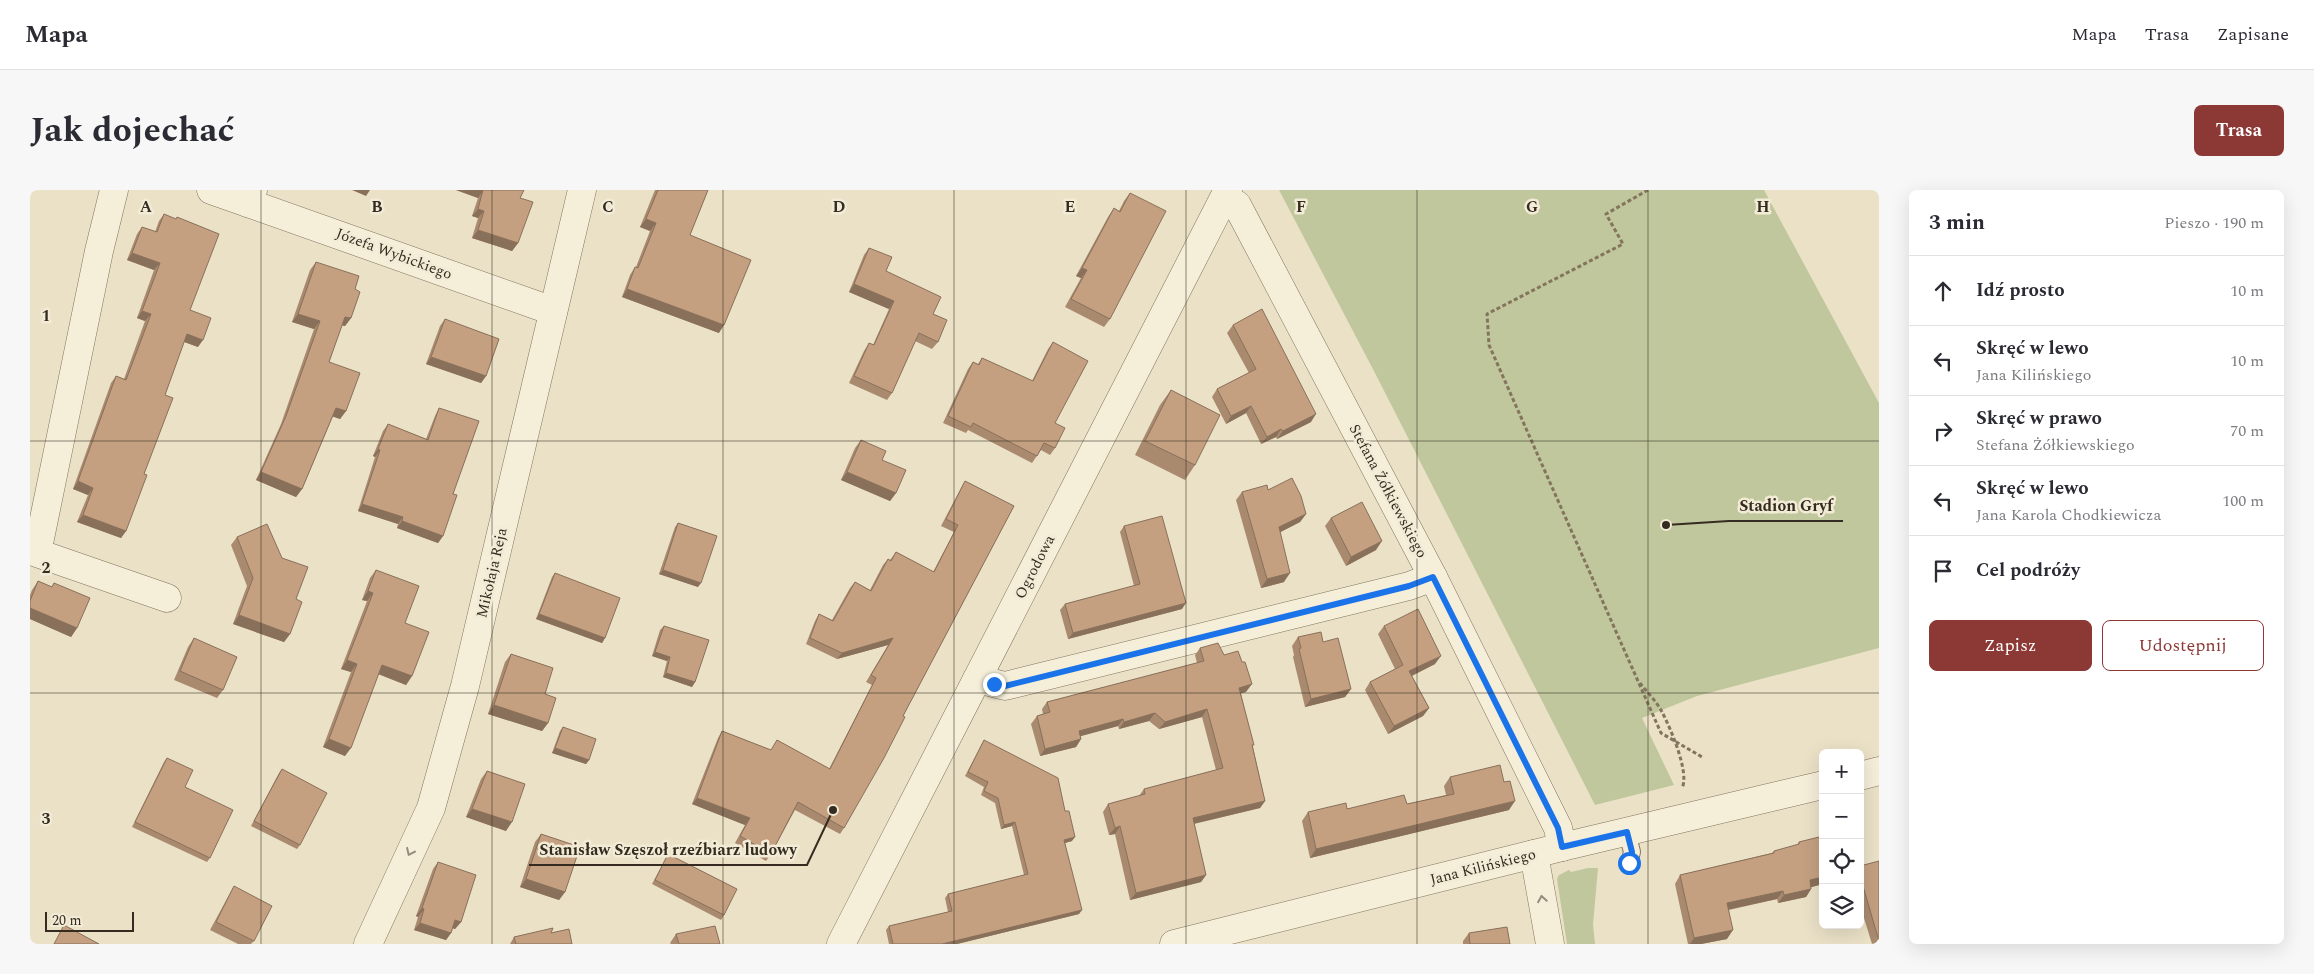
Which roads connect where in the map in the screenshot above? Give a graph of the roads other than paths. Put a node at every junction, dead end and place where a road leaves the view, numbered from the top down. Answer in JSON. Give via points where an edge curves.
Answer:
{"nodes":[{"id":1,"x":114,"y":190,"type":"edge"},
{"id":2,"x":212,"y":190,"type":"edge"},
{"id":3,"x":582,"y":190,"type":"edge"},
{"id":4,"x":1226,"y":194,"type":"edge"},
{"id":5,"x":250,"y":196,"type":"edge"},
{"id":6,"x":553,"y":311,"type":"junction"},
{"id":7,"x":1433,"y":577,"type":"junction"},
{"id":8,"x":167,"y":598,"type":"dead end"},
{"id":9,"x":978,"y":679,"type":"junction"},
{"id":10,"x":1879,"y":771,"type":"edge"},
{"id":11,"x":1864,"y":775,"type":"edge"},
{"id":12,"x":1819,"y":786,"type":"edge"},
{"id":13,"x":1627,"y":832,"type":"junction"},
{"id":14,"x":1562,"y":847,"type":"junction"},
{"id":15,"x":1534,"y":854,"type":"junction"},
{"id":16,"x":1629,"y":863,"type":"dead end"},
{"id":17,"x":368,"y":944,"type":"edge"},
{"id":18,"x":841,"y":944,"type":"edge"},
{"id":19,"x":1174,"y":944,"type":"edge"},
{"id":20,"x":1550,"y":944,"type":"edge"}],
"edges":[{"from":1,"to":8,"type":"street","via":[[38,553]]},
{"from":2,"to":5,"type":"street","name":"Józefa Wybickiego"},
{"from":3,"to":6,"type":"street","name":"Mikołaja Reja"},
{"from":4,"to":7,"type":"street","name":"Stefana Żółkiewskiego","via":[[1237,205]]},
{"from":4,"to":9,"type":"street","name":"Ogrodowa"},
{"from":5,"to":6,"type":"street","name":"Józefa Wybickiego"},
{"from":6,"to":17,"type":"street","name":"Mikołaja Reja","one_way":true,"via":[[465,686],[431,808]]},
{"from":7,"to":9,"type":"street","via":[[1409,586],[1005,686]]},
{"from":7,"to":14,"type":"street","name":"Stefana Żółkiewskiego","via":[[1558,828]]},
{"from":9,"to":18,"type":"street","name":"Ogrodowa"},
{"from":10,"to":11,"type":"street"},
{"from":12,"to":13,"type":"street","name":"Jana Kilińskiego"},
{"from":13,"to":14,"type":"street","name":"Jana Kilińskiego"},
{"from":13,"to":16,"type":"lane","via":[[1632,852]]},
{"from":14,"to":15,"type":"street","name":"Jana Kilińskiego"},
{"from":15,"to":19,"type":"street","name":"Jana Kilińskiego"},
{"from":20,"to":15,"type":"street","one_way":true}]}
